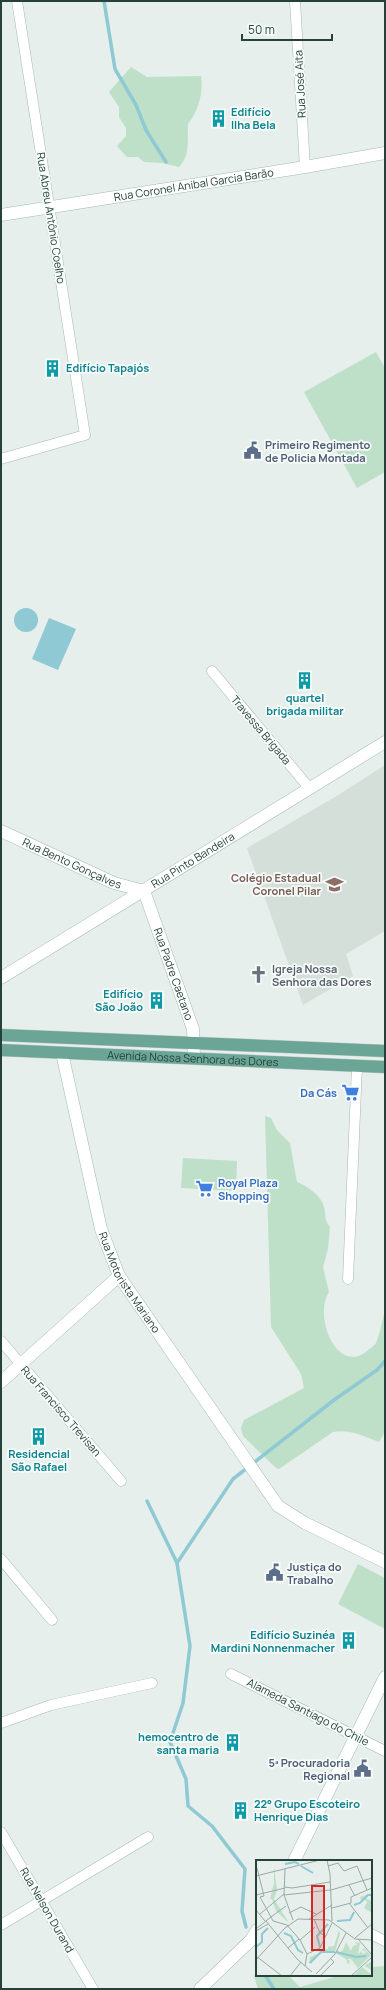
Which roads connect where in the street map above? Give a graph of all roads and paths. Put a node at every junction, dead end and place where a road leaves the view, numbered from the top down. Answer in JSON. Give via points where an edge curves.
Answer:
{"nodes":[{"id":1,"x":17,"y":1,"type":"edge"},
{"id":2,"x":295,"y":1,"type":"edge"},
{"id":3,"x":385,"y":153,"type":"edge"},
{"id":4,"x":305,"y":167,"type":"junction"},
{"id":5,"x":50,"y":208,"type":"junction"},
{"id":6,"x":1,"y":215,"type":"edge"},
{"id":7,"x":1,"y":459,"type":"edge"},
{"id":8,"x":212,"y":671,"type":"dead end"},
{"id":9,"x":385,"y":742,"type":"edge"},
{"id":10,"x":310,"y":789,"type":"junction"},
{"id":11,"x":1,"y":831,"type":"edge"},
{"id":12,"x":144,"y":891,"type":"junction"},
{"id":13,"x":1,"y":978,"type":"edge"},
{"id":14,"x":1,"y":1035,"type":"edge"},
{"id":15,"x":194,"y":1043,"type":"junction"},
{"id":16,"x":1,"y":1050,"type":"edge"},
{"id":17,"x":385,"y":1051,"type":"edge"},
{"id":18,"x":62,"y":1053,"type":"junction"},
{"id":19,"x":194,"y":1058,"type":"junction"},
{"id":20,"x":357,"y":1066,"type":"junction"},
{"id":21,"x":385,"y":1067,"type":"edge"},
{"id":22,"x":119,"y":1276,"type":"junction"},
{"id":23,"x":348,"y":1279,"type":"dead end"},
{"id":24,"x":1,"y":1341,"type":"edge"},
{"id":25,"x":21,"y":1364,"type":"junction"},
{"id":26,"x":1,"y":1382,"type":"edge"},
{"id":27,"x":121,"y":1481,"type":"dead end"},
{"id":28,"x":1,"y":1559,"type":"edge"},
{"id":29,"x":385,"y":1562,"type":"edge"},
{"id":30,"x":52,"y":1620,"type":"dead end"},
{"id":31,"x":231,"y":1674,"type":"dead end"},
{"id":32,"x":385,"y":1677,"type":"edge"},
{"id":33,"x":152,"y":1683,"type":"dead end"},
{"id":34,"x":1,"y":1723,"type":"edge"},
{"id":35,"x":356,"y":1736,"type":"junction"},
{"id":36,"x":385,"y":1751,"type":"edge"},
{"id":37,"x":1,"y":1832,"type":"edge"},
{"id":38,"x":148,"y":1837,"type":"dead end"},
{"id":39,"x":294,"y":1860,"type":"edge"},
{"id":40,"x":41,"y":1900,"type":"junction"},
{"id":41,"x":1,"y":1924,"type":"edge"},
{"id":42,"x":256,"y":1932,"type":"edge"},
{"id":43,"x":372,"y":1934,"type":"edge"},
{"id":44,"x":385,"y":1941,"type":"edge"},
{"id":45,"x":93,"y":1989,"type":"edge"},
{"id":46,"x":200,"y":1989,"type":"edge"}],
"edges":[{"from":1,"to":5,"type":"street","name":"Rua Abreu Antônio Coelho"},
{"from":2,"to":4,"type":"street","name":"Rua José Aita"},
{"from":3,"to":4,"type":"street","name":"Rua Coronel Anibal Garcia Barão"},
{"from":4,"to":5,"type":"street","name":"Rua Coronel Anibal Garcia Barão"},
{"from":5,"to":6,"type":"street","name":"Rua Coronel Anibal Garcia Barão"},
{"from":5,"to":7,"type":"street","name":"Rua Abreu Antônio Coelho","via":[[85,434]]},
{"from":8,"to":10,"type":"street","name":"Travessa Brigada"},
{"from":9,"to":10,"type":"street","name":"Rua Pinto Bandeira"},
{"from":10,"to":12,"type":"street","name":"Rua Pinto Bandeira"},
{"from":11,"to":12,"type":"street","name":"Rua Bento Gonçalves","via":[[114,883]]},
{"from":12,"to":13,"type":"street","name":"Rua Pinto Bandeira"},
{"from":12,"to":15,"type":"street","name":"Rua Padre Caetano","via":[[193,1030]]},
{"from":14,"to":15,"type":"main road","name":"Avenida Nossa Senhora das Dores"},
{"from":15,"to":17,"type":"main road","name":"Avenida Nossa Senhora das Dores"},
{"from":15,"to":19,"type":"street","name":"Rua Padre Caetano"},
{"from":16,"to":18,"type":"main road","name":"Avenida Nossa Senhora das Dores"},
{"from":18,"to":19,"type":"main road","name":"Avenida Nossa Senhora das Dores"},
{"from":18,"to":22,"type":"street","name":"Rua Motorista Mariano","via":[[101,1229]]},
{"from":19,"to":20,"type":"main road","name":"Avenida Nossa Senhora das Dores"},
{"from":20,"to":21,"type":"main road","name":"Avenida Nossa Senhora das Dores"},
{"from":20,"to":23,"type":"street"},
{"from":22,"to":25,"type":"street"},
{"from":22,"to":29,"type":"street","name":"Rua Motorista Mariano","via":[[278,1506],[287,1513]]},
{"from":24,"to":25,"type":"street","name":"Rua Francisco Trevisan"},
{"from":25,"to":26,"type":"street"},
{"from":25,"to":27,"type":"street","name":"Rua Francisco Trevisan"},
{"from":28,"to":30,"type":"street"},
{"from":31,"to":35,"type":"street","name":"Alameda Santiago do Chile"},
{"from":32,"to":35,"type":"street"},
{"from":33,"to":34,"type":"street","via":[[51,1705]]},
{"from":35,"to":36,"type":"street","name":"Alameda Santiago do Chile"},
{"from":35,"to":39,"type":"street"},
{"from":37,"to":40,"type":"street","name":"Rua Nelson Durand"},
{"from":38,"to":40,"type":"street"},
{"from":40,"to":41,"type":"street"},
{"from":40,"to":45,"type":"street","name":"Rua Nelson Durand"},
{"from":42,"to":46,"type":"street","via":[[251,1940]]},
{"from":43,"to":44,"type":"street"}]}
